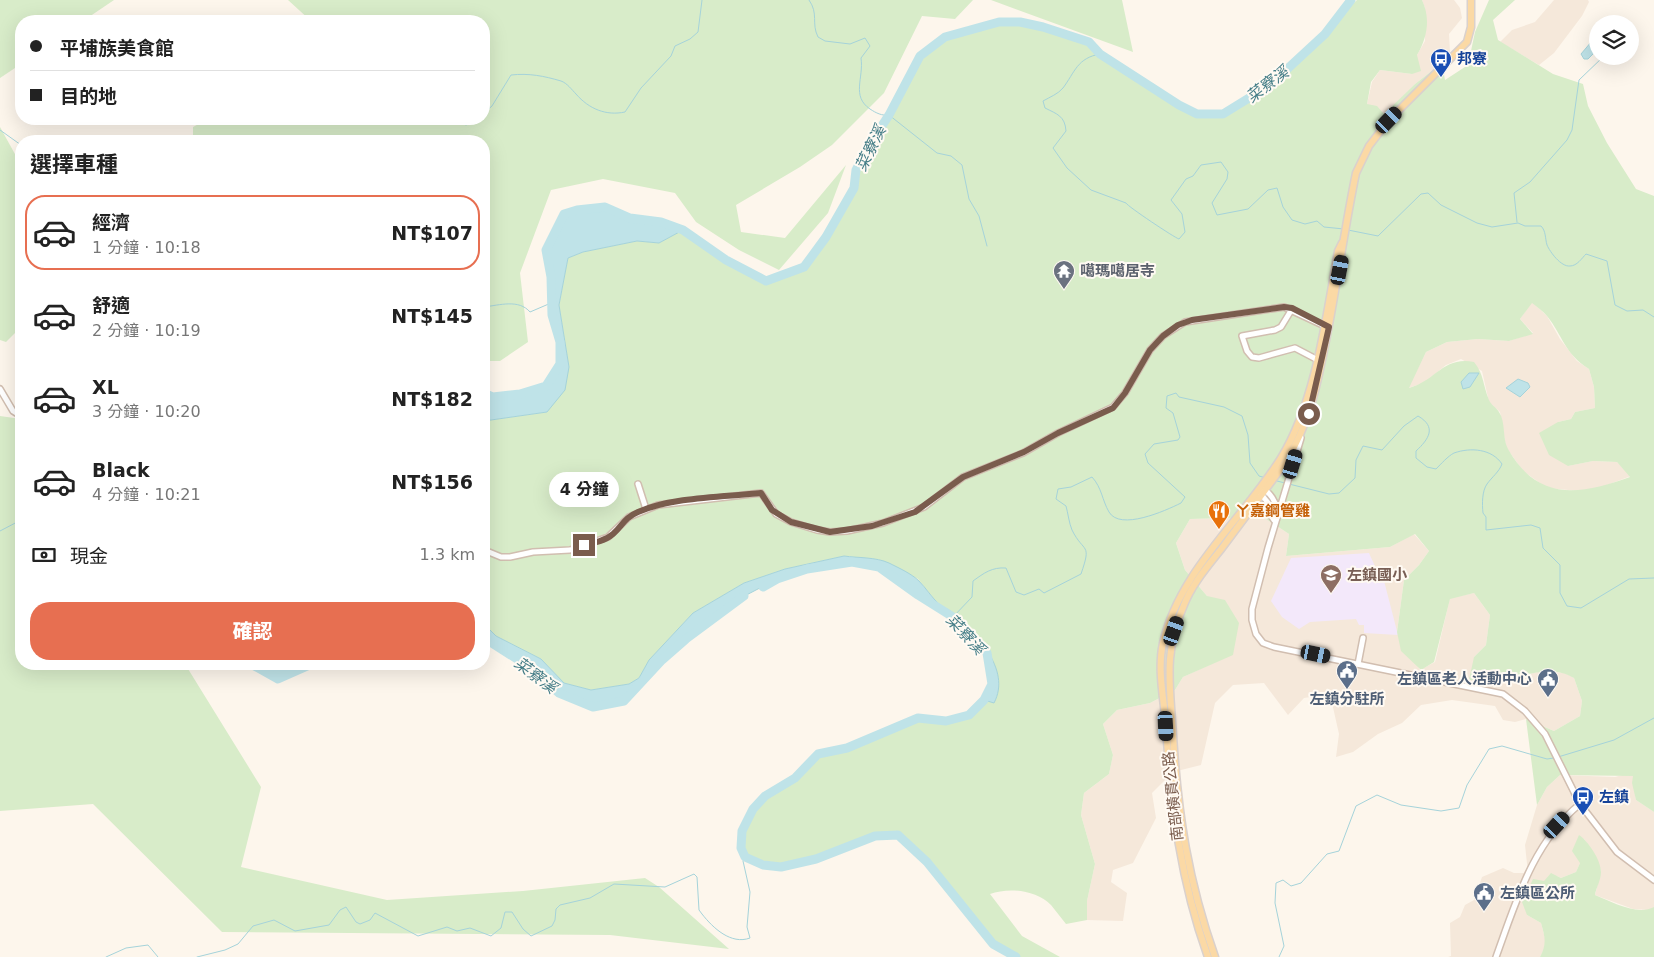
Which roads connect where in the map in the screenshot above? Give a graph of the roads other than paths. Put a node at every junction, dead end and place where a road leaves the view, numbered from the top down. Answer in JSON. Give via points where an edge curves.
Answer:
{"nodes":[{"id":1,"x":1472,"y":0,"type":"edge"},
{"id":2,"x":1292,"y":308,"type":"junction"},
{"id":3,"x":1326,"y":326,"type":"junction"},
{"id":4,"x":1316,"y":359,"type":"junction"},
{"id":5,"x":0,"y":389,"type":"edge"},
{"id":6,"x":15,"y":412,"type":"edge"},
{"id":7,"x":1286,"y":462,"type":"junction"},
{"id":8,"x":638,"y":484,"type":"dead end"},
{"id":9,"x":1262,"y":491,"type":"junction"},
{"id":10,"x":646,"y":509,"type":"junction"},
{"id":11,"x":1251,"y":509,"type":"junction"},
{"id":12,"x":1278,"y":512,"type":"junction"},
{"id":13,"x":1275,"y":522,"type":"junction"},
{"id":14,"x":490,"y":552,"type":"edge"},
{"id":15,"x":1211,"y":557,"type":"junction"},
{"id":16,"x":1363,"y":638,"type":"dead end"},
{"id":17,"x":1358,"y":664,"type":"junction"},
{"id":18,"x":1580,"y":804,"type":"junction"},
{"id":19,"x":1654,"y":880,"type":"edge"},
{"id":20,"x":1208,"y":949,"type":"junction"},
{"id":21,"x":1208,"y":957,"type":"edge"},
{"id":22,"x":1214,"y":957,"type":"edge"},
{"id":23,"x":1496,"y":957,"type":"edge"}],
"edges":[{"from":1,"to":3,"type":"main road","via":[[1471,27],[1466,42],[1389,120],[1369,146],[1356,173],[1343,241],[1338,251]]},
{"from":2,"to":3,"type":"street"},
{"from":2,"to":4,"type":"street","via":[[1282,327],[1242,336],[1247,351],[1252,358],[1259,358],[1295,348]]},
{"from":2,"to":10,"type":"street","via":[[1277,307],[1178,325],[1150,350],[1113,408],[1024,452],[963,477],[924,507],[883,523],[847,531],[817,530],[776,514],[761,493],[668,503]]},
{"from":3,"to":4,"type":"main road"},
{"from":3,"to":7,"type":"main road","via":[[1315,393],[1302,431]]},
{"from":4,"to":7,"type":"main road"},
{"from":5,"to":6,"type":"street"},
{"from":7,"to":9,"type":"main road"},
{"from":7,"to":12,"type":"street","via":[[1285,490]]},
{"from":8,"to":10,"type":"street"},
{"from":9,"to":11,"type":"main road","name":"南部橫貫公路"},
{"from":9,"to":12,"type":"street","via":[[1274,501]]},
{"from":9,"to":13,"type":"street","via":[[1273,510]]},
{"from":9,"to":15,"type":"main road","name":"南部橫貫公路"},
{"from":10,"to":14,"type":"street","via":[[621,522],[608,537],[570,550],[510,557]]},
{"from":11,"to":13,"type":"street","via":[[1267,510]]},
{"from":11,"to":15,"type":"main road","name":"南部橫貫公路"},
{"from":12,"to":13,"type":"street"},
{"from":13,"to":17,"type":"street","via":[[1252,609],[1256,634],[1268,645]]},
{"from":15,"to":20,"type":"main road","name":"南部橫貫公路","via":[[1179,600],[1161,660],[1174,821],[1185,877]]},
{"from":16,"to":17,"type":"street"},
{"from":17,"to":18,"type":"street","via":[[1503,694],[1536,720],[1551,743]]},
{"from":18,"to":19,"type":"street","via":[[1617,852]]},
{"from":18,"to":23,"type":"street","via":[[1546,840],[1526,878]]},
{"from":20,"to":21,"type":"main road"},
{"from":20,"to":22,"type":"main road"}]}
